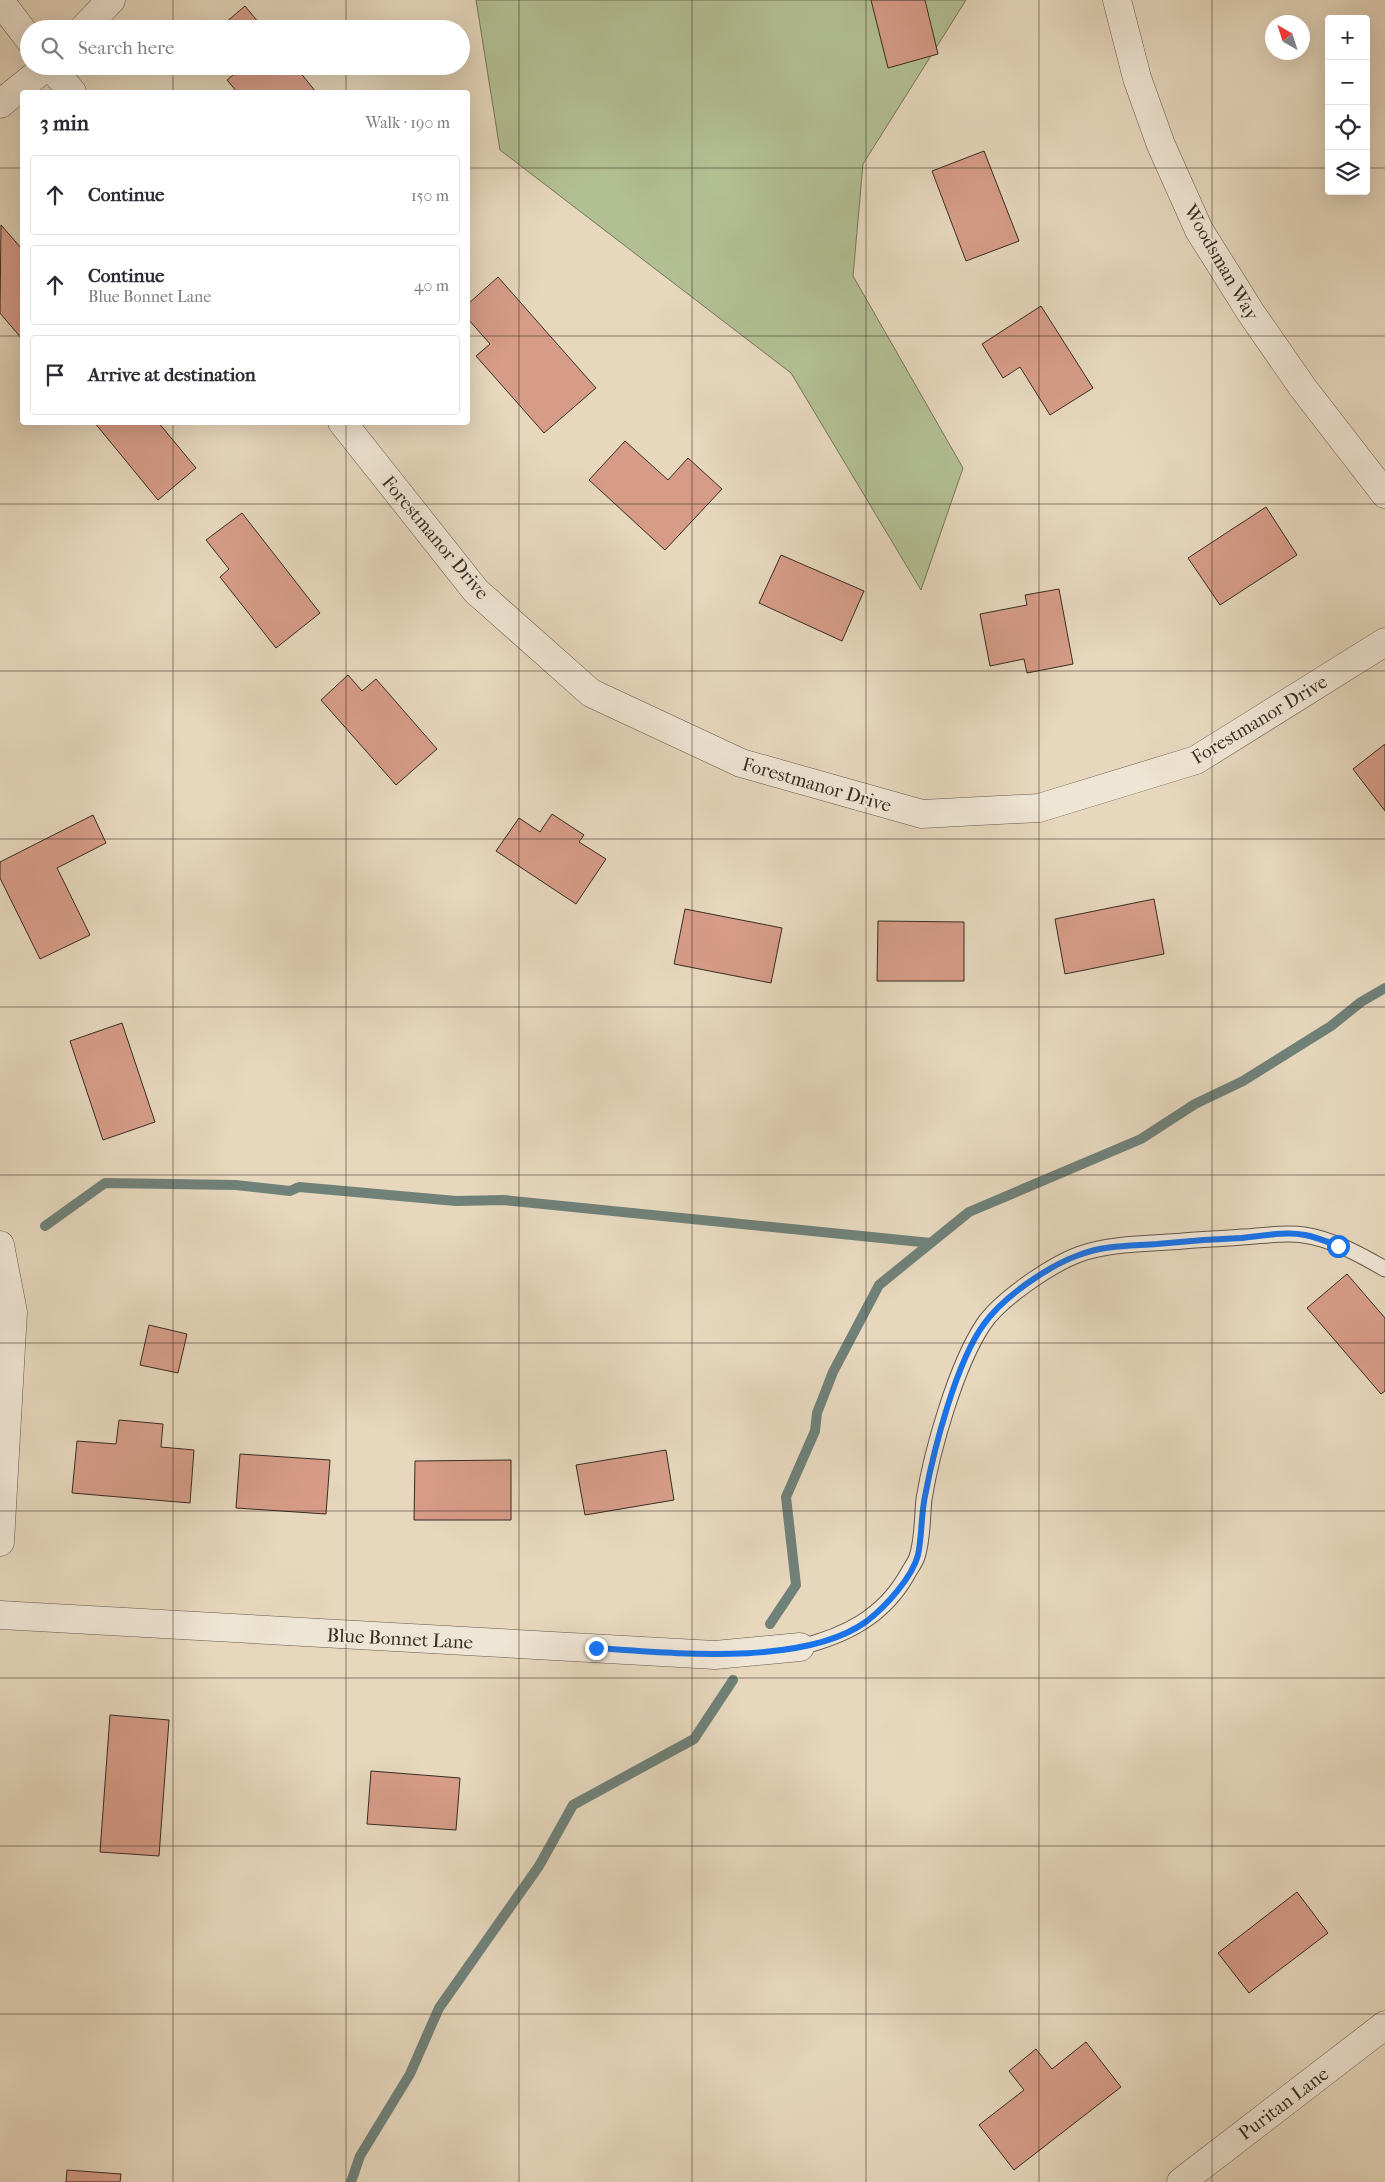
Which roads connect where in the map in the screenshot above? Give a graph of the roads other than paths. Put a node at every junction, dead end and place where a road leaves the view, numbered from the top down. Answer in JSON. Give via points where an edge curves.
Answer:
{"nodes":[{"id":1,"x":111,"y":0,"type":"edge"},
{"id":2,"x":1117,"y":0,"type":"edge"},
{"id":3,"x":0,"y":1,"type":"edge"},
{"id":4,"x":92,"y":20,"type":"edge"},
{"id":5,"x":20,"y":27,"type":"edge"},
{"id":6,"x":37,"y":75,"type":"edge"},
{"id":7,"x":56,"y":75,"type":"edge"},
{"id":8,"x":70,"y":90,"type":"edge"},
{"id":9,"x":0,"y":104,"type":"edge"},
{"id":10,"x":344,"y":425,"type":"edge"},
{"id":11,"x":1385,"y":494,"type":"edge"},
{"id":12,"x":1385,"y":642,"type":"edge"},
{"id":13,"x":0,"y":1245,"type":"edge"},
{"id":14,"x":1385,"y":1269,"type":"edge"},
{"id":15,"x":0,"y":1542,"type":"edge"},
{"id":16,"x":0,"y":1615,"type":"edge"},
{"id":17,"x":800,"y":1647,"type":"joint"},
{"id":18,"x":1385,"y":2025,"type":"edge"},
{"id":19,"x":1181,"y":2182,"type":"edge"}],
"edges":[{"from":1,"to":4,"type":"street"},
{"from":2,"to":11,"type":"street","name":"Woodsman Way","via":[[1137,78],[1161,145],[1200,230],[1302,388]]},
{"from":3,"to":5,"type":"street"},
{"from":6,"to":9,"type":"street"},
{"from":7,"to":8,"type":"street"},
{"from":10,"to":12,"type":"street","name":"Forestmanor Drive","via":[[476,591],[591,693],[741,763],[922,814],[1039,808],[1196,760]]},
{"from":13,"to":15,"type":"street","via":[[13,1312]]},
{"from":14,"to":17,"type":"lane","via":[[1355,1251],[1305,1235],[1275,1234],[1116,1246],[1080,1254],[1051,1269],[1002,1304],[984,1324],[969,1350],[934,1457],[924,1498],[917,1558],[902,1584],[866,1622],[824,1642]]},
{"from":16,"to":17,"type":"street","name":"Blue Bonnet Lane","via":[[715,1655]]},
{"from":18,"to":19,"type":"street","name":"Puritan Lane"}]}
